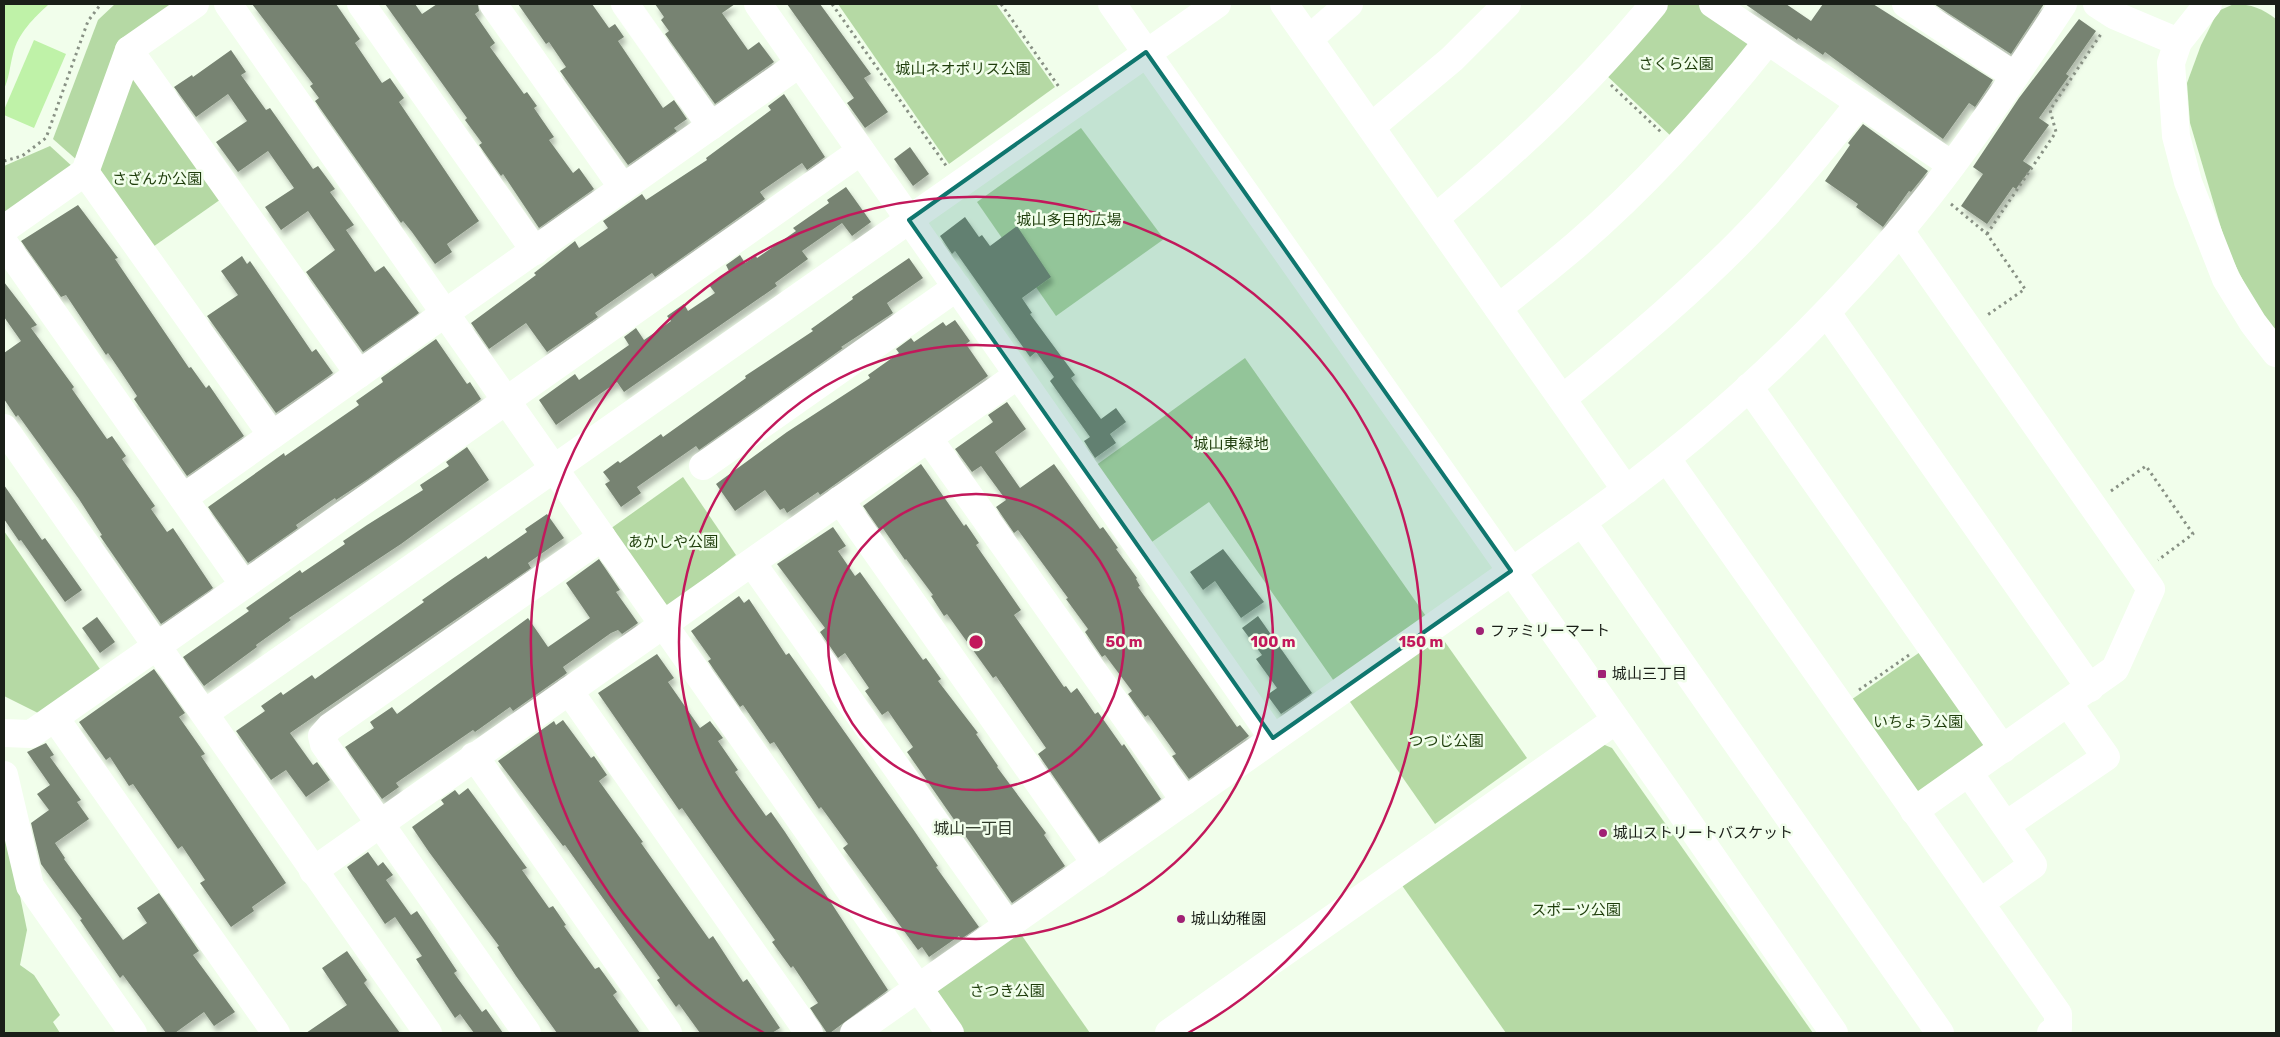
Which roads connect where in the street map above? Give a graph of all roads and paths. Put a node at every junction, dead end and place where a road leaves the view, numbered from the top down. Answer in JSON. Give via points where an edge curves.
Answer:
{"nodes":[{"id":1,"x":101,"y":4,"type":"edge"},
{"id":2,"x":195,"y":4,"type":"edge"},
{"id":3,"x":228,"y":4,"type":"edge"},
{"id":4,"x":361,"y":4,"type":"edge"},
{"id":5,"x":492,"y":4,"type":"edge"},
{"id":6,"x":625,"y":4,"type":"edge"},
{"id":7,"x":758,"y":4,"type":"edge"},
{"id":8,"x":832,"y":4,"type":"edge"},
{"id":9,"x":1001,"y":4,"type":"edge"},
{"id":10,"x":1112,"y":4,"type":"edge"},
{"id":11,"x":1216,"y":4,"type":"edge"},
{"id":12,"x":1284,"y":4,"type":"edge"},
{"id":13,"x":1349,"y":4,"type":"edge"},
{"id":14,"x":1506,"y":4,"type":"edge"},
{"id":15,"x":1654,"y":4,"type":"edge"},
{"id":16,"x":1713,"y":4,"type":"edge"},
{"id":17,"x":1906,"y":4,"type":"edge"},
{"id":18,"x":2063,"y":4,"type":"edge"},
{"id":19,"x":2208,"y":4,"type":"edge"},
{"id":20,"x":2105,"y":9,"type":"edge"},
{"id":21,"x":1309,"y":39,"type":"junction"},
{"id":22,"x":1768,"y":40,"type":"junction"},
{"id":23,"x":2178,"y":42,"type":"junction"},
{"id":24,"x":129,"y":50,"type":"junction"},
{"id":25,"x":1146,"y":52,"type":"junction"},
{"id":26,"x":800,"y":63,"type":"junction"},
{"id":27,"x":1596,"y":71,"type":"junction"},
{"id":28,"x":2015,"y":76,"type":"junction"},
{"id":29,"x":1062,"y":91,"type":"dead end"},
{"id":30,"x":1860,"y":102,"type":"junction"},
{"id":31,"x":711,"y":126,"type":"junction"},
{"id":32,"x":1370,"y":127,"type":"junction"},
{"id":33,"x":1677,"y":147,"type":"junction"},
{"id":34,"x":861,"y":151,"type":"junction"},
{"id":35,"x":4,"y":161,"type":"edge"},
{"id":36,"x":1952,"y":164,"type":"junction"},
{"id":37,"x":950,"y":170,"type":"dead end"},
{"id":38,"x":86,"y":172,"type":"junction"},
{"id":39,"x":623,"y":188,"type":"junction"},
{"id":40,"x":1932,"y":190,"type":"junction"},
{"id":41,"x":1435,"y":218,"type":"junction"},
{"id":42,"x":909,"y":220,"type":"junction"},
{"id":43,"x":4,"y":229,"type":"edge"},
{"id":44,"x":1900,"y":230,"type":"junction"},
{"id":45,"x":1987,"y":234,"type":"junction"},
{"id":46,"x":4,"y":243,"type":"edge"},
{"id":47,"x":535,"y":251,"type":"junction"},
{"id":48,"x":957,"y":288,"type":"junction"},
{"id":49,"x":1498,"y":308,"type":"junction"},
{"id":50,"x":446,"y":313,"type":"junction"},
{"id":51,"x":1826,"y":313,"type":"junction"},
{"id":52,"x":1969,"y":329,"type":"junction"},
{"id":53,"x":2276,"y":353,"type":"edge"},
{"id":54,"x":359,"y":374,"type":"junction"},
{"id":55,"x":1018,"y":375,"type":"junction"},
{"id":56,"x":1749,"y":386,"type":"junction"},
{"id":57,"x":1562,"y":399,"type":"junction"},
{"id":58,"x":507,"y":400,"type":"junction"},
{"id":59,"x":4,"y":428,"type":"edge"},
{"id":60,"x":272,"y":436,"type":"junction"},
{"id":61,"x":929,"y":439,"type":"junction"},
{"id":62,"x":1667,"y":459,"type":"junction"},
{"id":63,"x":703,"y":466,"type":"dead end"},
{"id":64,"x":555,"y":469,"type":"junction"},
{"id":65,"x":1626,"y":490,"type":"junction"},
{"id":66,"x":183,"y":498,"type":"junction"},
{"id":67,"x":840,"y":500,"type":"junction"},
{"id":68,"x":2092,"y":504,"type":"junction"},
{"id":69,"x":1582,"y":522,"type":"junction"},
{"id":70,"x":602,"y":537,"type":"junction"},
{"id":71,"x":752,"y":563,"type":"junction"},
{"id":72,"x":1510,"y":571,"type":"junction"},
{"id":73,"x":2140,"y":573,"type":"junction"},
{"id":74,"x":244,"y":585,"type":"junction"},
{"id":75,"x":664,"y":624,"type":"junction"},
{"id":76,"x":1928,"y":642,"type":"junction"},
{"id":77,"x":156,"y":646,"type":"junction"},
{"id":78,"x":2090,"y":688,"type":"junction"},
{"id":79,"x":569,"y":691,"type":"junction"},
{"id":80,"x":2068,"y":703,"type":"junction"},
{"id":81,"x":1839,"y":704,"type":"junction"},
{"id":82,"x":205,"y":714,"type":"junction"},
{"id":83,"x":55,"y":718,"type":"junction"},
{"id":84,"x":1616,"y":720,"type":"junction"},
{"id":85,"x":4,"y":733,"type":"edge"},
{"id":86,"x":1273,"y":738,"type":"junction"},
{"id":87,"x":2003,"y":749,"type":"junction"},
{"id":88,"x":474,"y":756,"type":"junction"},
{"id":89,"x":1968,"y":773,"type":"junction"},
{"id":90,"x":4,"y":775,"type":"edge"},
{"id":91,"x":1185,"y":801,"type":"junction"},
{"id":92,"x":1914,"y":811,"type":"junction"},
{"id":93,"x":380,"y":824,"type":"junction"},
{"id":94,"x":2006,"y":825,"type":"junction"},
{"id":95,"x":1096,"y":864,"type":"junction"},
{"id":96,"x":313,"y":871,"type":"junction"},
{"id":97,"x":1980,"y":903,"type":"junction"},
{"id":98,"x":1008,"y":925,"type":"junction"},
{"id":99,"x":918,"y":988,"type":"junction"},
{"id":100,"x":132,"y":1033,"type":"edge"},
{"id":101,"x":276,"y":1033,"type":"edge"},
{"id":102,"x":428,"y":1033,"type":"edge"},
{"id":103,"x":527,"y":1033,"type":"edge"},
{"id":104,"x":668,"y":1033,"type":"edge"},
{"id":105,"x":809,"y":1033,"type":"edge"},
{"id":106,"x":854,"y":1033,"type":"edge"},
{"id":107,"x":950,"y":1033,"type":"edge"},
{"id":108,"x":1169,"y":1033,"type":"edge"},
{"id":109,"x":1834,"y":1033,"type":"edge"},
{"id":110,"x":1940,"y":1033,"type":"edge"},
{"id":111,"x":2051,"y":1033,"type":"edge"}],
"edges":[{"from":1,"to":35,"type":"path","via":[[88,21],[46,138],[22,156]]},
{"from":2,"to":24,"type":"street"},
{"from":3,"to":50,"type":"street"},
{"from":4,"to":47,"type":"street"},
{"from":5,"to":39,"type":"street"},
{"from":6,"to":31,"type":"street"},
{"from":7,"to":26,"type":"street"},
{"from":8,"to":37,"type":"path"},
{"from":9,"to":29,"type":"path"},
{"from":10,"to":25,"type":"street"},
{"from":11,"to":25,"type":"street"},
{"from":12,"to":21,"type":"street"},
{"from":13,"to":21,"type":"street"},
{"from":14,"to":32,"type":"street","via":[[1452,59]]},
{"from":15,"to":27,"type":"street"},
{"from":16,"to":22,"type":"street"},
{"from":17,"to":28,"type":"street"},
{"from":18,"to":28,"type":"street"},
{"from":19,"to":23,"type":"street"},
{"from":20,"to":23,"type":"street"},
{"from":20,"to":45,"type":"path","via":[[2050,110],[2056,132]]},
{"from":21,"to":32,"type":"street"},
{"from":22,"to":30,"type":"street"},
{"from":22,"to":33,"type":"street"},
{"from":23,"to":53,"type":"street","via":[[2171,62],[2180,156],[2226,279]]},
{"from":24,"to":38,"type":"street"},
{"from":24,"to":54,"type":"street"},
{"from":25,"to":42,"type":"street"},
{"from":25,"to":72,"type":"street"},
{"from":26,"to":31,"type":"street"},
{"from":26,"to":34,"type":"street"},
{"from":27,"to":33,"type":"path"},
{"from":27,"to":41,"type":"street","via":[[1491,172]]},
{"from":28,"to":36,"type":"street"},
{"from":30,"to":36,"type":"street"},
{"from":30,"to":57,"type":"street","via":[[1786,193],[1718,264],[1641,335]]},
{"from":31,"to":39,"type":"street"},
{"from":32,"to":41,"type":"street"},
{"from":33,"to":49,"type":"street","via":[[1576,246]]},
{"from":34,"to":42,"type":"street"},
{"from":34,"to":58,"type":"street"},
{"from":36,"to":40,"type":"street"},
{"from":38,"to":43,"type":"street"},
{"from":38,"to":60,"type":"street"},
{"from":39,"to":47,"type":"street"},
{"from":40,"to":44,"type":"street"},
{"from":40,"to":45,"type":"path"},
{"from":41,"to":49,"type":"street"},
{"from":42,"to":48,"type":"street"},
{"from":42,"to":64,"type":"street"},
{"from":44,"to":51,"type":"street"},
{"from":44,"to":52,"type":"street"},
{"from":45,"to":52,"type":"path","via":[[2025,289]]},
{"from":46,"to":66,"type":"street"},
{"from":47,"to":50,"type":"street"},
{"from":48,"to":55,"type":"street"},
{"from":48,"to":63,"type":"street"},
{"from":49,"to":57,"type":"street"},
{"from":50,"to":54,"type":"street"},
{"from":50,"to":58,"type":"street"},
{"from":51,"to":56,"type":"street"},
{"from":51,"to":78,"type":"street"},
{"from":52,"to":68,"type":"street"},
{"from":54,"to":60,"type":"street"},
{"from":55,"to":61,"type":"street"},
{"from":55,"to":86,"type":"street"},
{"from":56,"to":62,"type":"street"},
{"from":56,"to":76,"type":"street"},
{"from":57,"to":65,"type":"street"},
{"from":58,"to":64,"type":"street"},
{"from":58,"to":74,"type":"street"},
{"from":59,"to":77,"type":"street"},
{"from":60,"to":66,"type":"street"},
{"from":61,"to":67,"type":"street"},
{"from":61,"to":91,"type":"street"},
{"from":62,"to":65,"type":"street"},
{"from":62,"to":81,"type":"street"},
{"from":64,"to":70,"type":"street"},
{"from":64,"to":82,"type":"street"},
{"from":65,"to":69,"type":"street"},
{"from":66,"to":74,"type":"street"},
{"from":67,"to":71,"type":"street"},
{"from":67,"to":95,"type":"street"},
{"from":68,"to":73,"type":"street"},
{"from":68,"to":73,"type":"path","via":[[2146,466],[2193,534]]},
{"from":69,"to":72,"type":"street"},
{"from":69,"to":110,"type":"street"},
{"from":70,"to":75,"type":"street"},
{"from":70,"to":93,"type":"street","via":[[324,733],[324,744]]},
{"from":71,"to":75,"type":"street"},
{"from":71,"to":98,"type":"street"},
{"from":72,"to":84,"type":"street"},
{"from":72,"to":86,"type":"street"},
{"from":73,"to":78,"type":"street","via":[[2151,589],[2115,669]]},
{"from":74,"to":77,"type":"street"},
{"from":75,"to":79,"type":"street"},
{"from":75,"to":99,"type":"street"},
{"from":76,"to":81,"type":"path"},
{"from":76,"to":87,"type":"street"},
{"from":77,"to":82,"type":"street"},
{"from":77,"to":83,"type":"street"},
{"from":78,"to":80,"type":"street"},
{"from":79,"to":88,"type":"street"},
{"from":79,"to":105,"type":"street"},
{"from":80,"to":87,"type":"street"},
{"from":80,"to":94,"type":"street","via":[[2106,757]]},
{"from":81,"to":92,"type":"street"},
{"from":82,"to":96,"type":"street"},
{"from":83,"to":85,"type":"street","via":[[31,734]]},
{"from":83,"to":101,"type":"street"},
{"from":84,"to":108,"type":"street"},
{"from":84,"to":109,"type":"street"},
{"from":86,"to":91,"type":"street"},
{"from":87,"to":89,"type":"street"},
{"from":88,"to":93,"type":"street"},
{"from":88,"to":104,"type":"street"},
{"from":89,"to":92,"type":"street"},
{"from":89,"to":94,"type":"street"},
{"from":90,"to":100,"type":"street","via":[[30,886]]},
{"from":91,"to":95,"type":"street"},
{"from":92,"to":97,"type":"street"},
{"from":93,"to":96,"type":"street"},
{"from":93,"to":103,"type":"street"},
{"from":94,"to":97,"type":"street","via":[[2033,865]]},
{"from":95,"to":98,"type":"street"},
{"from":96,"to":102,"type":"street"},
{"from":97,"to":111,"type":"street","via":[[2058,1014],[2058,1028]]},
{"from":98,"to":99,"type":"street"},
{"from":99,"to":106,"type":"street"},
{"from":99,"to":107,"type":"street"}]}
